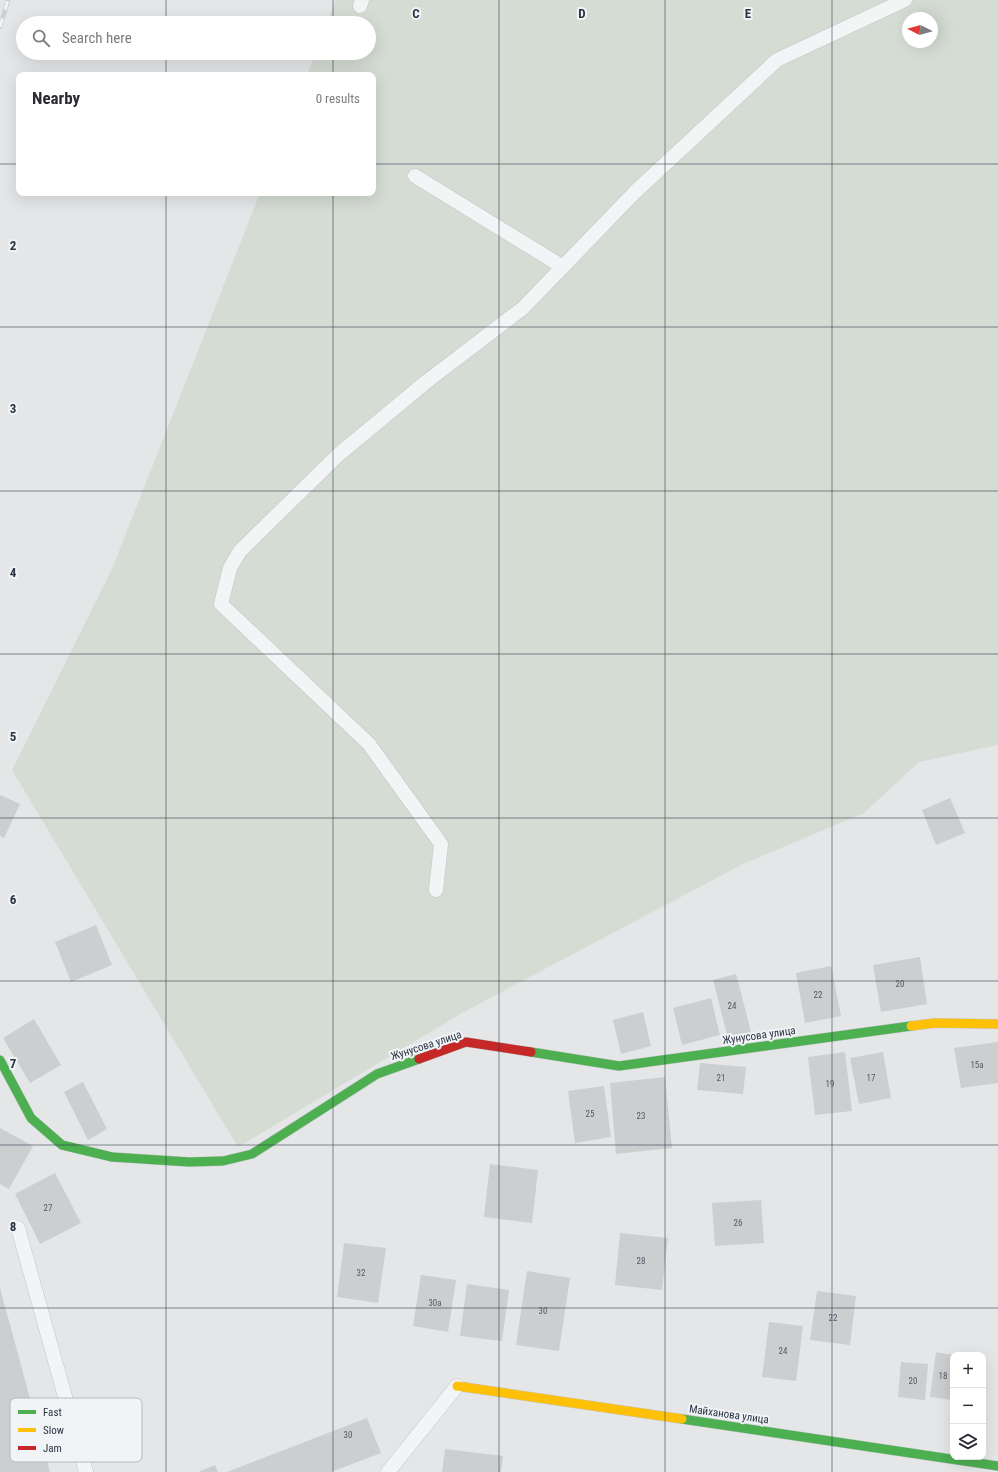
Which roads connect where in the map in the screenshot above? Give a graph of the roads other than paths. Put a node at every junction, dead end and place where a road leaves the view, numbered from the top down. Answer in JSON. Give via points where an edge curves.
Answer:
{"nodes":[{"id":1,"x":905,"y":0,"type":"edge"},
{"id":2,"x":415,"y":176,"type":"dead end"},
{"id":3,"x":563,"y":267,"type":"junction"},
{"id":4,"x":436,"y":890,"type":"dead end"},
{"id":5,"x":998,"y":1024,"type":"edge"},
{"id":6,"x":0,"y":1060,"type":"edge"},
{"id":7,"x":18,"y":1228,"type":"dead end"},
{"id":8,"x":456,"y":1386,"type":"joint"},
{"id":9,"x":65,"y":1398,"type":"edge"},
{"id":10,"x":83,"y":1462,"type":"edge"},
{"id":11,"x":998,"y":1466,"type":"edge"},
{"id":12,"x":86,"y":1472,"type":"edge"},
{"id":13,"x":388,"y":1472,"type":"edge"}],
"edges":[{"from":1,"to":3,"type":"lane","via":[[776,60],[635,192]]},
{"from":2,"to":3,"type":"lane"},
{"from":3,"to":4,"type":"lane","via":[[523,308],[426,382],[338,455],[240,551],[230,568],[221,604],[369,744],[441,844]]},
{"from":5,"to":6,"type":"street","name":"Жунусова улица","via":[[935,1022],[619,1066],[466,1042],[377,1074],[252,1154],[222,1162],[112,1157],[62,1145],[31,1118]]},
{"from":7,"to":9,"type":"lane"},
{"from":8,"to":11,"type":"street","name":"Майханова улица"},
{"from":8,"to":13,"type":"lane"},
{"from":10,"to":12,"type":"lane"}]}
